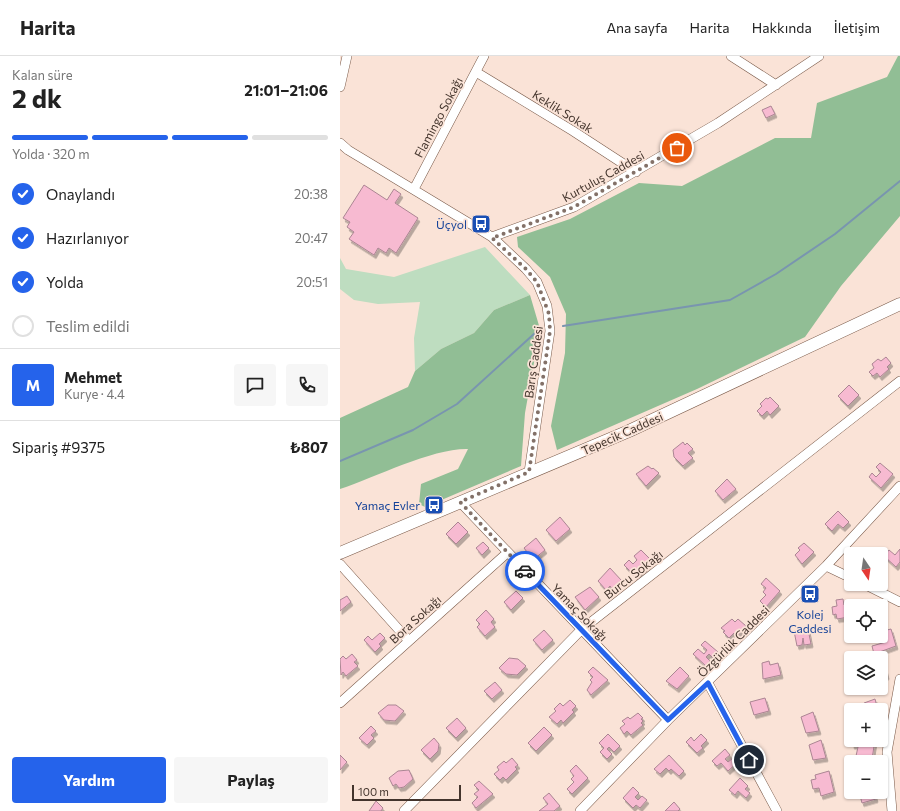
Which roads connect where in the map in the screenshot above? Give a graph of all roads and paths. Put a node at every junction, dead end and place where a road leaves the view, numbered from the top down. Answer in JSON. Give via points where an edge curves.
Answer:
{"nodes":[{"id":1,"x":347,"y":56,"type":"edge"},
{"id":2,"x":484,"y":56,"type":"edge"},
{"id":3,"x":732,"y":56,"type":"edge"},
{"id":4,"x":819,"y":56,"type":"edge"},
{"id":5,"x":476,"y":72,"type":"junction"},
{"id":6,"x":776,"y":85,"type":"junction"},
{"id":7,"x":340,"y":87,"type":"edge"},
{"id":8,"x":340,"y":143,"type":"edge"},
{"id":9,"x":636,"y":172,"type":"junction"},
{"id":10,"x":414,"y":189,"type":"junction"},
{"id":11,"x":492,"y":238,"type":"junction"},
{"id":12,"x":900,"y":304,"type":"edge"},
{"id":13,"x":900,"y":381,"type":"edge"},
{"id":14,"x":529,"y":472,"type":"junction"},
{"id":15,"x":900,"y":486,"type":"edge"},
{"id":16,"x":460,"y":502,"type":"junction"},
{"id":17,"x":507,"y":552,"type":"junction"},
{"id":18,"x":340,"y":553,"type":"edge"},
{"id":19,"x":340,"y":564,"type":"edge"},
{"id":20,"x":826,"y":566,"type":"junction"},
{"id":21,"x":844,"y":575,"type":"edge"},
{"id":22,"x":878,"y":591,"type":"edge"},
{"id":23,"x":900,"y":602,"type":"edge"},
{"id":24,"x":581,"y":630,"type":"junction"},
{"id":25,"x":409,"y":641,"type":"junction"},
{"id":26,"x":900,"y":679,"type":"edge"},
{"id":27,"x":708,"y":683,"type":"junction"},
{"id":28,"x":340,"y":703,"type":"edge"},
{"id":29,"x":668,"y":720,"type":"junction"},
{"id":30,"x":404,"y":811,"type":"edge"},
{"id":31,"x":581,"y":811,"type":"edge"},
{"id":32,"x":776,"y":811,"type":"edge"},
{"id":33,"x":892,"y":811,"type":"edge"}],
"edges":[{"from":1,"to":7,"type":"street"},
{"from":2,"to":5,"type":"street","name":"Flamingo Sokağı"},
{"from":3,"to":6,"type":"street"},
{"from":4,"to":6,"type":"street","name":"Kurtuluş Caddesi"},
{"from":5,"to":9,"type":"street","name":"Keklik Sokak"},
{"from":5,"to":10,"type":"street","name":"Flamingo Sokağı"},
{"from":6,"to":9,"type":"street","name":"Kurtuluş Caddesi"},
{"from":8,"to":10,"type":"street","name":"Barış Caddesi"},
{"from":9,"to":11,"type":"street","name":"Kurtuluş Caddesi","via":[[574,207]]},
{"from":10,"to":11,"type":"street","name":"Barış Caddesi"},
{"from":11,"to":14,"type":"street","name":"Barış Caddesi","via":[[537,282],[549,314],[550,331]]},
{"from":12,"to":14,"type":"street","name":"Tepecik Caddesi","via":[[629,431]]},
{"from":13,"to":24,"type":"street","name":"Burcu Sokağı"},
{"from":14,"to":16,"type":"street","name":"Tepecik Caddesi"},
{"from":15,"to":20,"type":"street","name":"Özgürlük Caddesi"},
{"from":16,"to":17,"type":"street","name":"Yamaç Sokağı"},
{"from":16,"to":18,"type":"street","name":"Tepecik Caddesi"},
{"from":17,"to":24,"type":"street","name":"Yamaç Sokağı"},
{"from":17,"to":25,"type":"street","name":"Bora Sokağı"},
{"from":19,"to":25,"type":"street"},
{"from":20,"to":21,"type":"street"},
{"from":20,"to":27,"type":"street","name":"Özgürlük Caddesi"},
{"from":22,"to":23,"type":"street"},
{"from":24,"to":29,"type":"street","name":"Yamaç Sokağı"},
{"from":24,"to":30,"type":"street","name":"Burcu Sokağı"},
{"from":25,"to":28,"type":"street","name":"Bora Sokağı"},
{"from":26,"to":33,"type":"street","via":[[887,752]]},
{"from":27,"to":29,"type":"street","name":"Özgürlük Caddesi"},
{"from":27,"to":32,"type":"street"},
{"from":29,"to":31,"type":"street","name":"Özgürlük Caddesi"}]}
